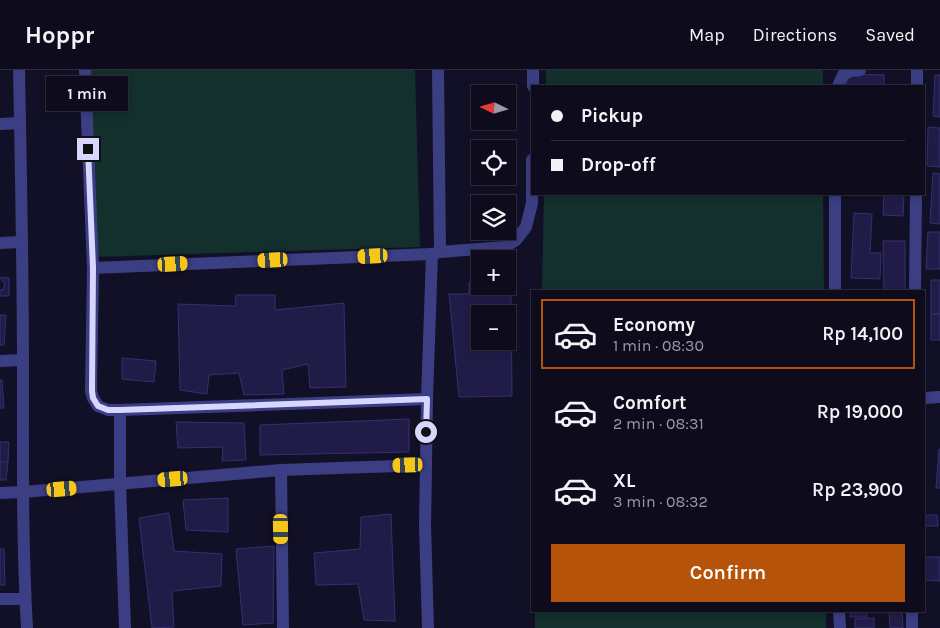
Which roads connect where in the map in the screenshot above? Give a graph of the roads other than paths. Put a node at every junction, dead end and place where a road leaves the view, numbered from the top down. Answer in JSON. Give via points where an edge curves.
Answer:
{"nodes":[{"id":1,"x":19,"y":70,"type":"edge"},
{"id":2,"x":85,"y":70,"type":"edge"},
{"id":3,"x":438,"y":70,"type":"edge"},
{"id":4,"x":534,"y":70,"type":"edge"},
{"id":5,"x":860,"y":70,"type":"edge"},
{"id":6,"x":917,"y":70,"type":"edge"},
{"id":7,"x":533,"y":85,"type":"edge"},
{"id":8,"x":838,"y":85,"type":"edge"},
{"id":9,"x":917,"y":85,"type":"edge"},
{"id":10,"x":20,"y":123,"type":"junction"},
{"id":11,"x":0,"y":124,"type":"edge"},
{"id":12,"x":532,"y":195,"type":"edge"},
{"id":13,"x":835,"y":195,"type":"edge"},
{"id":14,"x":916,"y":195,"type":"edge"},
{"id":15,"x":22,"y":242,"type":"junction"},
{"id":16,"x":0,"y":243,"type":"edge"},
{"id":17,"x":436,"y":253,"type":"junction"},
{"id":18,"x":93,"y":268,"type":"junction"},
{"id":19,"x":835,"y":290,"type":"edge"},
{"id":20,"x":915,"y":290,"type":"edge"},
{"id":21,"x":23,"y":360,"type":"junction"},
{"id":22,"x":0,"y":361,"type":"edge"},
{"id":23,"x":940,"y":397,"type":"edge"},
{"id":24,"x":925,"y":398,"type":"edge"},
{"id":25,"x":427,"y":399,"type":"junction"},
{"id":26,"x":120,"y":410,"type":"junction"},
{"id":27,"x":426,"y":465,"type":"junction"},
{"id":28,"x":280,"y":470,"type":"junction"},
{"id":29,"x":120,"y":484,"type":"junction"},
{"id":30,"x":24,"y":492,"type":"junction"},
{"id":31,"x":0,"y":493,"type":"edge"},
{"id":32,"x":0,"y":599,"type":"edge"},
{"id":33,"x":25,"y":599,"type":"junction"},
{"id":34,"x":839,"y":612,"type":"edge"},
{"id":35,"x":912,"y":612,"type":"edge"},
{"id":36,"x":27,"y":628,"type":"edge"},
{"id":37,"x":124,"y":628,"type":"edge"},
{"id":38,"x":283,"y":628,"type":"edge"},
{"id":39,"x":428,"y":628,"type":"edge"},
{"id":40,"x":840,"y":628,"type":"edge"},
{"id":41,"x":912,"y":628,"type":"edge"}],
"edges":[{"from":1,"to":10,"type":"street"},
{"from":2,"to":18,"type":"street"},
{"from":3,"to":17,"type":"street"},
{"from":4,"to":7,"type":"street"},
{"from":5,"to":8,"type":"street","via":[[842,75]]},
{"from":6,"to":9,"type":"street"},
{"from":10,"to":11,"type":"street"},
{"from":10,"to":15,"type":"street"},
{"from":12,"to":17,"type":"street","via":[[526,227],[516,240],[505,247]]},
{"from":13,"to":19,"type":"street"},
{"from":14,"to":20,"type":"street"},
{"from":15,"to":16,"type":"street"},
{"from":15,"to":21,"type":"street"},
{"from":17,"to":18,"type":"street"},
{"from":17,"to":25,"type":"street"},
{"from":18,"to":26,"type":"street","via":[[93,398],[98,406]]},
{"from":21,"to":22,"type":"street"},
{"from":21,"to":30,"type":"street"},
{"from":23,"to":24,"type":"street"},
{"from":25,"to":26,"type":"street"},
{"from":25,"to":27,"type":"street"},
{"from":26,"to":29,"type":"street"},
{"from":27,"to":28,"type":"street"},
{"from":27,"to":39,"type":"street"},
{"from":28,"to":29,"type":"street"},
{"from":28,"to":38,"type":"street"},
{"from":29,"to":30,"type":"street"},
{"from":29,"to":37,"type":"street"},
{"from":30,"to":31,"type":"street"},
{"from":30,"to":33,"type":"street"},
{"from":32,"to":33,"type":"street"},
{"from":33,"to":36,"type":"street"},
{"from":34,"to":40,"type":"street"},
{"from":35,"to":41,"type":"street"}]}
